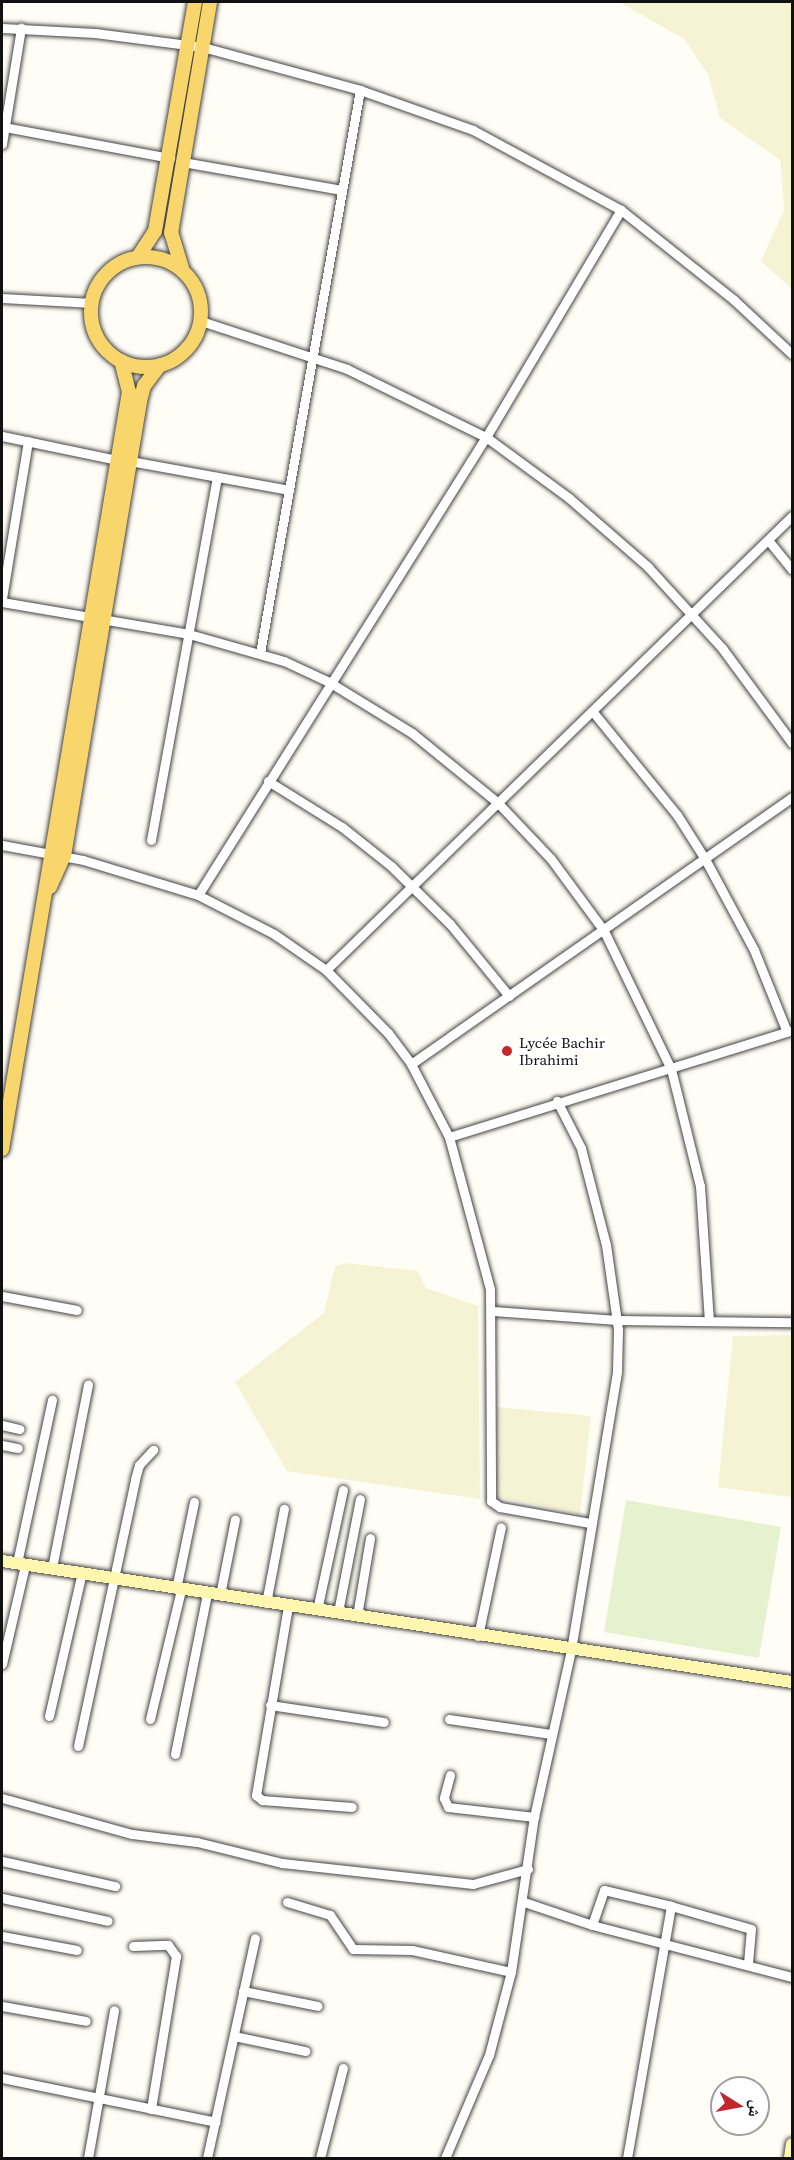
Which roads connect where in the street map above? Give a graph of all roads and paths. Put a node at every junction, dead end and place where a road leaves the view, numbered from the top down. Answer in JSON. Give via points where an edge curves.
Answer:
{"nodes":[{"id":1,"x":195,"y":2,"type":"edge"},
{"id":2,"x":210,"y":2,"type":"edge"},
{"id":3,"x":2,"y":28,"type":"edge"},
{"id":4,"x":21,"y":28,"type":"junction"},
{"id":5,"x":188,"y":44,"type":"junction"},
{"id":6,"x":202,"y":47,"type":"junction"},
{"id":7,"x":360,"y":90,"type":"junction"},
{"id":8,"x":4,"y":128,"type":"junction"},
{"id":9,"x":2,"y":144,"type":"edge"},
{"id":10,"x":176,"y":160,"type":"junction"},
{"id":11,"x":342,"y":190,"type":"junction"},
{"id":12,"x":621,"y":210,"type":"junction"},
{"id":13,"x":138,"y":257,"type":"junction"},
{"id":14,"x":183,"y":270,"type":"junction"},
{"id":15,"x":2,"y":298,"type":"edge"},
{"id":16,"x":92,"y":303,"type":"junction"},
{"id":17,"x":201,"y":321,"type":"junction"},
{"id":18,"x":792,"y":354,"type":"edge"},
{"id":19,"x":312,"y":355,"type":"junction"},
{"id":20,"x":121,"y":361,"type":"junction"},
{"id":21,"x":160,"y":365,"type":"junction"},
{"id":22,"x":2,"y":436,"type":"edge"},
{"id":23,"x":486,"y":437,"type":"junction"},
{"id":24,"x":28,"y":441,"type":"junction"},
{"id":25,"x":124,"y":460,"type":"junction"},
{"id":26,"x":217,"y":477,"type":"junction"},
{"id":27,"x":289,"y":490,"type":"junction"},
{"id":28,"x":792,"y":516,"type":"edge"},
{"id":29,"x":768,"y":540,"type":"junction"},
{"id":30,"x":792,"y":570,"type":"edge"},
{"id":31,"x":2,"y":600,"type":"edge"},
{"id":32,"x":693,"y":615,"type":"junction"},
{"id":33,"x":96,"y":616,"type":"junction"},
{"id":34,"x":189,"y":634,"type":"junction"},
{"id":35,"x":261,"y":652,"type":"junction"},
{"id":36,"x":329,"y":682,"type":"junction"},
{"id":37,"x":592,"y":712,"type":"junction"},
{"id":38,"x":792,"y":743,"type":"edge"},
{"id":39,"x":268,"y":781,"type":"junction"},
{"id":40,"x":792,"y":797,"type":"edge"},
{"id":41,"x":498,"y":803,"type":"junction"},
{"id":42,"x":151,"y":840,"type":"dead end"},
{"id":43,"x":2,"y":845,"type":"edge"},
{"id":44,"x":50,"y":853,"type":"junction"},
{"id":45,"x":64,"y":856,"type":"junction"},
{"id":46,"x":705,"y":859,"type":"junction"},
{"id":47,"x":413,"y":886,"type":"junction"},
{"id":48,"x":198,"y":895,"type":"junction"},
{"id":49,"x":44,"y":900,"type":"junction"},
{"id":50,"x":604,"y":931,"type":"junction"},
{"id":51,"x":326,"y":970,"type":"junction"},
{"id":52,"x":510,"y":996,"type":"junction"},
{"id":53,"x":790,"y":1031,"type":"edge"},
{"id":54,"x":411,"y":1064,"type":"junction"},
{"id":55,"x":671,"y":1069,"type":"junction"},
{"id":56,"x":557,"y":1101,"type":"junction"},
{"id":57,"x":449,"y":1137,"type":"junction"},
{"id":58,"x":2,"y":1149,"type":"edge"},
{"id":59,"x":2,"y":1296,"type":"edge"},
{"id":60,"x":77,"y":1310,"type":"dead end"},
{"id":61,"x":493,"y":1311,"type":"junction"},
{"id":62,"x":617,"y":1320,"type":"junction"},
{"id":63,"x":709,"y":1321,"type":"junction"},
{"id":64,"x":792,"y":1322,"type":"edge"},
{"id":65,"x":88,"y":1384,"type":"dead end"},
{"id":66,"x":52,"y":1400,"type":"dead end"},
{"id":67,"x":2,"y":1425,"type":"edge"},
{"id":68,"x":20,"y":1429,"type":"dead end"},
{"id":69,"x":2,"y":1445,"type":"edge"},
{"id":70,"x":18,"y":1448,"type":"dead end"},
{"id":71,"x":153,"y":1450,"type":"dead end"},
{"id":72,"x":343,"y":1490,"type":"dead end"},
{"id":73,"x":360,"y":1499,"type":"dead end"},
{"id":74,"x":194,"y":1502,"type":"dead end"},
{"id":75,"x":284,"y":1509,"type":"dead end"},
{"id":76,"x":235,"y":1519,"type":"dead end"},
{"id":77,"x":590,"y":1523,"type":"junction"},
{"id":78,"x":501,"y":1527,"type":"dead end"},
{"id":79,"x":370,"y":1538,"type":"dead end"},
{"id":80,"x":2,"y":1561,"type":"edge"},
{"id":81,"x":21,"y":1564,"type":"junction"},
{"id":82,"x":52,"y":1568,"type":"junction"},
{"id":83,"x":82,"y":1572,"type":"junction"},
{"id":84,"x":114,"y":1578,"type":"junction"},
{"id":85,"x":178,"y":1590,"type":"junction"},
{"id":86,"x":214,"y":1595,"type":"junction"},
{"id":87,"x":266,"y":1603,"type":"junction"},
{"id":88,"x":288,"y":1606,"type":"junction"},
{"id":89,"x":317,"y":1610,"type":"junction"},
{"id":90,"x":338,"y":1612,"type":"junction"},
{"id":91,"x":357,"y":1616,"type":"junction"},
{"id":92,"x":478,"y":1636,"type":"junction"},
{"id":93,"x":571,"y":1650,"type":"junction"},
{"id":94,"x":2,"y":1664,"type":"edge"},
{"id":95,"x":792,"y":1682,"type":"edge"},
{"id":96,"x":270,"y":1705,"type":"junction"},
{"id":97,"x":49,"y":1716,"type":"dead end"},
{"id":98,"x":150,"y":1719,"type":"dead end"},
{"id":99,"x":449,"y":1719,"type":"dead end"},
{"id":100,"x":384,"y":1722,"type":"dead end"},
{"id":101,"x":551,"y":1734,"type":"junction"},
{"id":102,"x":78,"y":1746,"type":"dead end"},
{"id":103,"x":175,"y":1754,"type":"dead end"},
{"id":104,"x":450,"y":1775,"type":"dead end"},
{"id":105,"x":2,"y":1798,"type":"edge"},
{"id":106,"x":352,"y":1807,"type":"dead end"},
{"id":107,"x":534,"y":1817,"type":"junction"},
{"id":108,"x":2,"y":1861,"type":"edge"},
{"id":109,"x":528,"y":1869,"type":"junction"},
{"id":110,"x":115,"y":1886,"type":"dead end"},
{"id":111,"x":2,"y":1898,"type":"edge"},
{"id":112,"x":287,"y":1902,"type":"dead end"},
{"id":113,"x":524,"y":1902,"type":"junction"},
{"id":114,"x":671,"y":1906,"type":"junction"},
{"id":115,"x":108,"y":1921,"type":"dead end"},
{"id":116,"x":592,"y":1925,"type":"junction"},
{"id":117,"x":2,"y":1936,"type":"edge"},
{"id":118,"x":255,"y":1938,"type":"dead end"},
{"id":119,"x":664,"y":1945,"type":"junction"},
{"id":120,"x":133,"y":1946,"type":"dead end"},
{"id":121,"x":77,"y":1950,"type":"dead end"},
{"id":122,"x":748,"y":1964,"type":"junction"},
{"id":123,"x":512,"y":1972,"type":"junction"},
{"id":124,"x":792,"y":1977,"type":"edge"},
{"id":125,"x":243,"y":1991,"type":"junction"},
{"id":126,"x":2,"y":2006,"type":"edge"},
{"id":127,"x":318,"y":2006,"type":"dead end"},
{"id":128,"x":114,"y":2010,"type":"dead end"},
{"id":129,"x":86,"y":2021,"type":"dead end"},
{"id":130,"x":234,"y":2036,"type":"junction"},
{"id":131,"x":305,"y":2051,"type":"dead end"},
{"id":132,"x":343,"y":2068,"type":"dead end"},
{"id":133,"x":2,"y":2078,"type":"edge"},
{"id":134,"x":99,"y":2098,"type":"junction"},
{"id":135,"x":151,"y":2109,"type":"junction"},
{"id":136,"x":216,"y":2122,"type":"junction"},
{"id":137,"x":792,"y":2144,"type":"edge"},
{"id":138,"x":88,"y":2158,"type":"edge"},
{"id":139,"x":207,"y":2158,"type":"edge"},
{"id":140,"x":320,"y":2158,"type":"edge"},
{"id":141,"x":445,"y":2158,"type":"edge"},
{"id":142,"x":627,"y":2158,"type":"edge"},
{"id":143,"x":790,"y":2158,"type":"edge"}],
"edges":[{"from":1,"to":5,"type":"main road"},
{"from":2,"to":6,"type":"main road"},
{"from":3,"to":4,"type":"street"},
{"from":4,"to":5,"type":"street"},
{"from":4,"to":8,"type":"street"},
{"from":5,"to":6,"type":"street"},
{"from":5,"to":10,"type":"main road"},
{"from":6,"to":7,"type":"street"},
{"from":6,"to":10,"type":"main road"},
{"from":7,"to":11,"type":"street"},
{"from":7,"to":12,"type":"street","via":[[473,130]]},
{"from":8,"to":9,"type":"street"},
{"from":8,"to":10,"type":"street"},
{"from":10,"to":11,"type":"street"},
{"from":10,"to":13,"type":"main road","via":[[155,231]]},
{"from":10,"to":14,"type":"main road","via":[[171,240]]},
{"from":11,"to":19,"type":"street"},
{"from":12,"to":18,"type":"street","via":[[734,300]]},
{"from":12,"to":23,"type":"street"},
{"from":13,"to":14,"type":"main road","via":[[165,260]]},
{"from":13,"to":16,"type":"main road","via":[[110,270]]},
{"from":14,"to":17,"type":"main road","via":[[199,293]]},
{"from":15,"to":16,"type":"street"},
{"from":16,"to":20,"type":"main road","via":[[99,340]]},
{"from":17,"to":19,"type":"street"},
{"from":17,"to":21,"type":"main road","via":[[185,352]]},
{"from":19,"to":23,"type":"street","via":[[383,384]]},
{"from":19,"to":27,"type":"street"},
{"from":20,"to":21,"type":"main road"},
{"from":20,"to":25,"type":"main road","via":[[129,392]]},
{"from":21,"to":25,"type":"main road","via":[[144,386]]},
{"from":22,"to":24,"type":"street"},
{"from":23,"to":32,"type":"street","via":[[608,530]]},
{"from":23,"to":36,"type":"street"},
{"from":24,"to":25,"type":"street"},
{"from":24,"to":31,"type":"street"},
{"from":25,"to":26,"type":"street"},
{"from":25,"to":33,"type":"main road"},
{"from":26,"to":27,"type":"street"},
{"from":26,"to":34,"type":"street"},
{"from":27,"to":35,"type":"street"},
{"from":28,"to":29,"type":"street"},
{"from":29,"to":30,"type":"street"},
{"from":29,"to":32,"type":"street"},
{"from":31,"to":33,"type":"street"},
{"from":32,"to":37,"type":"street"},
{"from":32,"to":38,"type":"street"},
{"from":33,"to":34,"type":"street"},
{"from":33,"to":44,"type":"main road"},
{"from":33,"to":45,"type":"main road"},
{"from":34,"to":35,"type":"street"},
{"from":34,"to":42,"type":"street"},
{"from":35,"to":36,"type":"street"},
{"from":36,"to":39,"type":"street"},
{"from":36,"to":41,"type":"street","via":[[412,733]]},
{"from":37,"to":41,"type":"street"},
{"from":37,"to":46,"type":"street","via":[[677,815]]},
{"from":39,"to":47,"type":"street","via":[[342,827]]},
{"from":39,"to":48,"type":"street"},
{"from":40,"to":46,"type":"street"},
{"from":41,"to":47,"type":"street"},
{"from":41,"to":50,"type":"street","via":[[551,859]]},
{"from":43,"to":44,"type":"street"},
{"from":44,"to":45,"type":"street"},
{"from":44,"to":49,"type":"main road"},
{"from":45,"to":48,"type":"street"},
{"from":45,"to":49,"type":"main road"},
{"from":46,"to":50,"type":"street"},
{"from":46,"to":53,"type":"street","via":[[754,950]]},
{"from":47,"to":51,"type":"street"},
{"from":47,"to":52,"type":"street"},
{"from":48,"to":51,"type":"street","via":[[274,934]]},
{"from":49,"to":58,"type":"main road"},
{"from":50,"to":52,"type":"street"},
{"from":50,"to":55,"type":"street"},
{"from":51,"to":54,"type":"street","via":[[388,1033]]},
{"from":52,"to":54,"type":"street"},
{"from":53,"to":55,"type":"street"},
{"from":54,"to":57,"type":"street"},
{"from":55,"to":56,"type":"street"},
{"from":55,"to":63,"type":"street","via":[[700,1186]]},
{"from":56,"to":57,"type":"street"},
{"from":56,"to":62,"type":"street","via":[[571,1120],[593,1189]]},
{"from":57,"to":61,"type":"street"},
{"from":59,"to":60,"type":"street"},
{"from":61,"to":62,"type":"street"},
{"from":61,"to":77,"type":"street","via":[[491,1501],[497,1506]]},
{"from":62,"to":63,"type":"street"},
{"from":62,"to":77,"type":"street","via":[[617,1371]]},
{"from":63,"to":64,"type":"street"},
{"from":65,"to":82,"type":"street"},
{"from":66,"to":81,"type":"street"},
{"from":67,"to":68,"type":"street"},
{"from":69,"to":70,"type":"street"},
{"from":71,"to":84,"type":"street","via":[[139,1465]]},
{"from":72,"to":89,"type":"street"},
{"from":73,"to":90,"type":"street"},
{"from":74,"to":85,"type":"street"},
{"from":75,"to":87,"type":"street"},
{"from":76,"to":86,"type":"street"},
{"from":77,"to":93,"type":"street"},
{"from":78,"to":92,"type":"street"},
{"from":79,"to":91,"type":"street"},
{"from":80,"to":81,"type":"main road"},
{"from":81,"to":82,"type":"main road"},
{"from":81,"to":94,"type":"street"},
{"from":82,"to":83,"type":"main road"},
{"from":83,"to":84,"type":"main road"},
{"from":83,"to":97,"type":"street"},
{"from":84,"to":85,"type":"main road"},
{"from":84,"to":102,"type":"street"},
{"from":85,"to":86,"type":"main road"},
{"from":85,"to":98,"type":"street"},
{"from":86,"to":87,"type":"main road"},
{"from":86,"to":103,"type":"street"},
{"from":87,"to":88,"type":"main road"},
{"from":88,"to":89,"type":"main road"},
{"from":88,"to":96,"type":"street"},
{"from":89,"to":90,"type":"main road"},
{"from":90,"to":91,"type":"main road"},
{"from":91,"to":92,"type":"main road"},
{"from":92,"to":93,"type":"main road"},
{"from":93,"to":95,"type":"main road"},
{"from":93,"to":101,"type":"street"},
{"from":96,"to":100,"type":"street"},
{"from":96,"to":106,"type":"street","via":[[256,1795],[262,1800]]},
{"from":99,"to":101,"type":"street"},
{"from":101,"to":107,"type":"street"},
{"from":104,"to":107,"type":"street","via":[[444,1798],[447,1807]]},
{"from":105,"to":109,"type":"street","via":[[132,1834],[197,1842],[282,1863],[473,1884]]},
{"from":107,"to":109,"type":"street"},
{"from":108,"to":110,"type":"street"},
{"from":109,"to":113,"type":"street"},
{"from":111,"to":115,"type":"street"},
{"from":112,"to":123,"type":"street","via":[[330,1915],[353,1949],[412,1950]]},
{"from":113,"to":116,"type":"street"},
{"from":113,"to":123,"type":"street"},
{"from":114,"to":116,"type":"street","via":[[602,1890]]},
{"from":114,"to":119,"type":"street"},
{"from":114,"to":122,"type":"street","via":[[751,1929]]},
{"from":116,"to":119,"type":"street"},
{"from":117,"to":121,"type":"street"},
{"from":118,"to":125,"type":"street"},
{"from":119,"to":122,"type":"street"},
{"from":119,"to":142,"type":"street"},
{"from":120,"to":135,"type":"street","via":[[168,1945],[176,1956]]},
{"from":122,"to":124,"type":"street"},
{"from":123,"to":141,"type":"street","via":[[489,2055]]},
{"from":125,"to":127,"type":"street"},
{"from":125,"to":130,"type":"street"},
{"from":126,"to":129,"type":"street"},
{"from":128,"to":134,"type":"street"},
{"from":130,"to":131,"type":"street"},
{"from":130,"to":136,"type":"street"},
{"from":132,"to":140,"type":"street"},
{"from":133,"to":134,"type":"street"},
{"from":134,"to":135,"type":"street"},
{"from":134,"to":138,"type":"street"},
{"from":135,"to":136,"type":"street"},
{"from":136,"to":139,"type":"street"},
{"from":137,"to":143,"type":"main road"}]}
